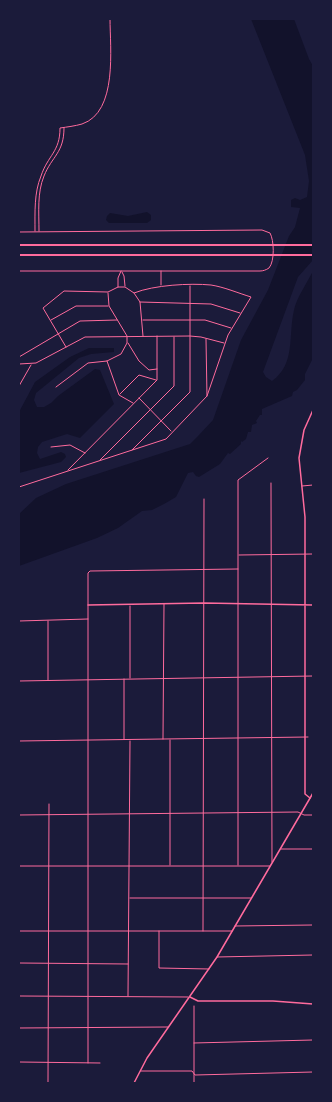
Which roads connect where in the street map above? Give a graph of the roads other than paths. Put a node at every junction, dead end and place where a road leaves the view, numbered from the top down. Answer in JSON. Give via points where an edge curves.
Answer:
{"nodes":[{"id":1,"x":110,"y":19,"type":"edge"},
{"id":2,"x":64,"y":127,"type":"junction"},
{"id":3,"x":41,"y":175,"type":"junction"},
{"id":4,"x":44,"y":176,"type":"junction"},
{"id":5,"x":19,"y":232,"type":"edge"},
{"id":6,"x":35,"y":232,"type":"junction"},
{"id":7,"x":39,"y":232,"type":"junction"},
{"id":8,"x":313,"y":244,"type":"edge"},
{"id":9,"x":19,"y":245,"type":"edge"},
{"id":10,"x":19,"y":255,"type":"edge"},
{"id":11,"x":313,"y":255,"type":"edge"},
{"id":12,"x":19,"y":271,"type":"edge"},
{"id":13,"x":121,"y":271,"type":"junction"},
{"id":14,"x":161,"y":271,"type":"junction"},
{"id":15,"x":161,"y":286,"type":"junction"},
{"id":16,"x":190,"y":286,"type":"junction"},
{"id":17,"x":118,"y":287,"type":"junction"},
{"id":18,"x":125,"y":287,"type":"junction"},
{"id":19,"x":108,"y":292,"type":"junction"},
{"id":20,"x":134,"y":293,"type":"junction"},
{"id":21,"x":140,"y":302,"type":"junction"},
{"id":22,"x":190,"y":303,"type":"junction"},
{"id":23,"x":109,"y":306,"type":"junction"},
{"id":24,"x":240,"y":313,"type":"junction"},
{"id":25,"x":190,"y":319,"type":"junction"},
{"id":26,"x":51,"y":320,"type":"junction"},
{"id":27,"x":118,"y":320,"type":"junction"},
{"id":28,"x":143,"y":320,"type":"junction"},
{"id":29,"x":232,"y":328,"type":"junction"},
{"id":30,"x":59,"y":333,"type":"junction"},
{"id":31,"x":127,"y":336,"type":"junction"},
{"id":32,"x":143,"y":336,"type":"junction"},
{"id":33,"x":157,"y":336,"type":"junction"},
{"id":34,"x":174,"y":336,"type":"junction"},
{"id":35,"x":190,"y":336,"type":"junction"},
{"id":36,"x":206,"y":338,"type":"junction"},
{"id":37,"x":127,"y":343,"type":"junction"},
{"id":38,"x":224,"y":343,"type":"junction"},
{"id":39,"x":66,"y":347,"type":"junction"},
{"id":40,"x":19,"y":356,"type":"edge"},
{"id":41,"x":106,"y":361,"type":"junction"},
{"id":42,"x":19,"y":364,"type":"edge"},
{"id":43,"x":31,"y":365,"type":"junction"},
{"id":44,"x":158,"y":369,"type":"junction"},
{"id":45,"x":157,"y":380,"type":"junction"},
{"id":46,"x":19,"y":386,"type":"edge"},
{"id":47,"x":56,"y":387,"type":"dead end"},
{"id":48,"x":119,"y":395,"type":"junction"},
{"id":49,"x":207,"y":396,"type":"junction"},
{"id":50,"x":139,"y":398,"type":"junction"},
{"id":51,"x":134,"y":403,"type":"junction"},
{"id":52,"x":150,"y":410,"type":"junction"},
{"id":53,"x":313,"y":410,"type":"edge"},
{"id":54,"x":161,"y":421,"type":"junction"},
{"id":55,"x":172,"y":432,"type":"junction"},
{"id":56,"x":52,"y":447,"type":"dead end"},
{"id":57,"x":131,"y":451,"type":"junction"},
{"id":58,"x":85,"y":453,"type":"junction"},
{"id":59,"x":268,"y":458,"type":"dead end"},
{"id":60,"x":100,"y":460,"type":"junction"},
{"id":61,"x":67,"y":471,"type":"junction"},
{"id":62,"x":271,"y":483,"type":"dead end"},
{"id":63,"x":313,"y":485,"type":"edge"},
{"id":64,"x":302,"y":486,"type":"junction"},
{"id":65,"x":19,"y":487,"type":"edge"},
{"id":66,"x":204,"y":499,"type":"dead end"},
{"id":67,"x":271,"y":554,"type":"junction"},
{"id":68,"x":305,"y":554,"type":"junction"},
{"id":69,"x":313,"y":554,"type":"edge"},
{"id":70,"x":238,"y":555,"type":"junction"},
{"id":71,"x":204,"y":569,"type":"junction"},
{"id":72,"x":238,"y":569,"type":"junction"},
{"id":73,"x":204,"y":603,"type":"junction"},
{"id":74,"x":238,"y":603,"type":"junction"},
{"id":75,"x":130,"y":604,"type":"junction"},
{"id":76,"x":164,"y":604,"type":"junction"},
{"id":77,"x":271,"y":604,"type":"junction"},
{"id":78,"x":88,"y":605,"type":"junction"},
{"id":79,"x":305,"y":605,"type":"junction"},
{"id":80,"x":313,"y":605,"type":"edge"},
{"id":81,"x":88,"y":619,"type":"junction"},
{"id":82,"x":48,"y":620,"type":"junction"},
{"id":83,"x":19,"y":621,"type":"edge"},
{"id":84,"x":305,"y":676,"type":"junction"},
{"id":85,"x":313,"y":676,"type":"edge"},
{"id":86,"x":238,"y":677,"type":"junction"},
{"id":87,"x":272,"y":677,"type":"junction"},
{"id":88,"x":164,"y":678,"type":"junction"},
{"id":89,"x":204,"y":678,"type":"junction"},
{"id":90,"x":124,"y":679,"type":"junction"},
{"id":91,"x":130,"y":679,"type":"junction"},
{"id":92,"x":48,"y":680,"type":"junction"},
{"id":93,"x":87,"y":680,"type":"junction"},
{"id":94,"x":19,"y":681,"type":"edge"},
{"id":95,"x":305,"y":737,"type":"junction"},
{"id":96,"x":308,"y":737,"type":"dead end"},
{"id":97,"x":204,"y":738,"type":"junction"},
{"id":98,"x":238,"y":738,"type":"junction"},
{"id":99,"x":272,"y":738,"type":"junction"},
{"id":100,"x":163,"y":739,"type":"junction"},
{"id":101,"x":170,"y":739,"type":"junction"},
{"id":102,"x":87,"y":740,"type":"junction"},
{"id":103,"x":124,"y":740,"type":"junction"},
{"id":104,"x":130,"y":740,"type":"junction"},
{"id":105,"x":19,"y":741,"type":"edge"},
{"id":106,"x":313,"y":793,"type":"edge"},
{"id":107,"x":310,"y":798,"type":"junction"},
{"id":108,"x":49,"y":804,"type":"dead end"},
{"id":109,"x":272,"y":812,"type":"junction"},
{"id":110,"x":170,"y":813,"type":"junction"},
{"id":111,"x":204,"y":813,"type":"junction"},
{"id":112,"x":238,"y":813,"type":"junction"},
{"id":113,"x":87,"y":814,"type":"junction"},
{"id":114,"x":129,"y":814,"type":"junction"},
{"id":115,"x":301,"y":814,"type":"junction"},
{"id":116,"x":19,"y":815,"type":"edge"},
{"id":117,"x":49,"y":815,"type":"junction"},
{"id":118,"x":313,"y":815,"type":"edge"},
{"id":119,"x":280,"y":849,"type":"junction"},
{"id":120,"x":313,"y":849,"type":"edge"},
{"id":121,"x":272,"y":863,"type":"junction"},
{"id":122,"x":129,"y":865,"type":"junction"},
{"id":123,"x":170,"y":865,"type":"junction"},
{"id":124,"x":204,"y":865,"type":"junction"},
{"id":125,"x":238,"y":865,"type":"junction"},
{"id":126,"x":19,"y":866,"type":"edge"},
{"id":127,"x":49,"y":866,"type":"junction"},
{"id":128,"x":87,"y":866,"type":"junction"},
{"id":129,"x":270,"y":866,"type":"junction"},
{"id":130,"x":129,"y":898,"type":"junction"},
{"id":131,"x":203,"y":898,"type":"junction"},
{"id":132,"x":251,"y":898,"type":"junction"},
{"id":133,"x":313,"y":925,"type":"edge"},
{"id":134,"x":235,"y":926,"type":"junction"},
{"id":135,"x":19,"y":931,"type":"edge"},
{"id":136,"x":49,"y":931,"type":"junction"},
{"id":137,"x":88,"y":931,"type":"junction"},
{"id":138,"x":128,"y":931,"type":"junction"},
{"id":139,"x":159,"y":931,"type":"junction"},
{"id":140,"x":203,"y":931,"type":"junction"},
{"id":141,"x":232,"y":931,"type":"junction"},
{"id":142,"x":216,"y":956,"type":"junction"},
{"id":143,"x":313,"y":956,"type":"edge"},
{"id":144,"x":19,"y":963,"type":"edge"},
{"id":145,"x":48,"y":964,"type":"junction"},
{"id":146,"x":88,"y":964,"type":"junction"},
{"id":147,"x":128,"y":964,"type":"junction"},
{"id":148,"x":208,"y":969,"type":"junction"},
{"id":149,"x":19,"y":996,"type":"edge"},
{"id":150,"x":48,"y":996,"type":"junction"},
{"id":151,"x":88,"y":996,"type":"junction"},
{"id":152,"x":128,"y":996,"type":"junction"},
{"id":153,"x":189,"y":997,"type":"junction"},
{"id":154,"x":313,"y":1004,"type":"edge"},
{"id":155,"x":194,"y":1006,"type":"dead end"},
{"id":156,"x":168,"y":1027,"type":"junction"},
{"id":157,"x":19,"y":1028,"type":"edge"},
{"id":158,"x":48,"y":1029,"type":"junction"},
{"id":159,"x":88,"y":1029,"type":"junction"},
{"id":160,"x":313,"y":1040,"type":"edge"},
{"id":161,"x":194,"y":1043,"type":"junction"},
{"id":162,"x":19,"y":1062,"type":"edge"},
{"id":163,"x":48,"y":1062,"type":"junction"},
{"id":164,"x":88,"y":1063,"type":"junction"},
{"id":165,"x":100,"y":1063,"type":"dead end"},
{"id":166,"x":140,"y":1071,"type":"junction"},
{"id":167,"x":313,"y":1072,"type":"edge"},
{"id":168,"x":194,"y":1073,"type":"junction"},
{"id":169,"x":48,"y":1083,"type":"edge"},
{"id":170,"x":134,"y":1083,"type":"edge"},
{"id":171,"x":194,"y":1083,"type":"edge"}],
"edges":[{"from":1,"to":2,"type":"street","via":[[111,72],[106,94],[98,112],[83,124]]},
{"from":2,"to":3,"type":"street","via":[[60,128],[58,148]]},
{"from":2,"to":4,"type":"street","via":[[59,152]]},
{"from":3,"to":4,"type":"street"},
{"from":3,"to":6,"type":"street","via":[[36,194]]},
{"from":4,"to":7,"type":"street","via":[[40,191]]},
{"from":5,"to":6,"type":"street"},
{"from":6,"to":7,"type":"street"},
{"from":7,"to":14,"type":"street","via":[[262,230],[272,236],[271,264],[260,271]]},
{"from":8,"to":9,"type":"highway"},
{"from":10,"to":11,"type":"highway"},
{"from":12,"to":13,"type":"street"},
{"from":13,"to":14,"type":"street"},
{"from":13,"to":17,"type":"street"},
{"from":13,"to":18,"type":"street"},
{"from":14,"to":15,"type":"street"},
{"from":15,"to":16,"type":"street"},
{"from":15,"to":20,"type":"street"},
{"from":16,"to":22,"type":"street"},
{"from":16,"to":24,"type":"street","via":[[212,285],[251,297]]},
{"from":17,"to":18,"type":"street"},
{"from":17,"to":19,"type":"street"},
{"from":18,"to":20,"type":"street"},
{"from":19,"to":23,"type":"street"},
{"from":19,"to":26,"type":"street","via":[[64,292],[43,308]]},
{"from":20,"to":21,"type":"street"},
{"from":21,"to":22,"type":"street"},
{"from":21,"to":28,"type":"street"},
{"from":22,"to":24,"type":"street","via":[[211,304]]},
{"from":22,"to":25,"type":"street"},
{"from":23,"to":26,"type":"street","via":[[76,306]]},
{"from":23,"to":27,"type":"street"},
{"from":24,"to":29,"type":"street"},
{"from":25,"to":28,"type":"street"},
{"from":25,"to":29,"type":"street","via":[[205,320]]},
{"from":25,"to":35,"type":"street"},
{"from":26,"to":30,"type":"street"},
{"from":27,"to":30,"type":"street","via":[[80,321]]},
{"from":27,"to":31,"type":"street"},
{"from":28,"to":32,"type":"street"},
{"from":29,"to":38,"type":"street"},
{"from":30,"to":39,"type":"street"},
{"from":30,"to":40,"type":"street"},
{"from":31,"to":32,"type":"street"},
{"from":31,"to":37,"type":"street"},
{"from":31,"to":39,"type":"street","via":[[85,337]]},
{"from":32,"to":33,"type":"street"},
{"from":33,"to":34,"type":"street"},
{"from":33,"to":44,"type":"street"},
{"from":34,"to":35,"type":"street"},
{"from":34,"to":52,"type":"street","via":[[174,386]]},
{"from":35,"to":36,"type":"street"},
{"from":35,"to":54,"type":"street","via":[[190,392]]},
{"from":36,"to":38,"type":"street"},
{"from":36,"to":49,"type":"street"},
{"from":37,"to":41,"type":"street","via":[[121,354]]},
{"from":37,"to":44,"type":"street","via":[[139,361],[149,370]]},
{"from":38,"to":49,"type":"street"},
{"from":39,"to":43,"type":"street"},
{"from":41,"to":47,"type":"street","via":[[88,363]]},
{"from":41,"to":48,"type":"street"},
{"from":42,"to":43,"type":"street"},
{"from":43,"to":46,"type":"street"},
{"from":44,"to":45,"type":"street"},
{"from":45,"to":48,"type":"street","via":[[139,375]]},
{"from":45,"to":50,"type":"street"},
{"from":48,"to":51,"type":"street"},
{"from":49,"to":55,"type":"street"},
{"from":50,"to":51,"type":"street"},
{"from":50,"to":52,"type":"street"},
{"from":51,"to":58,"type":"street"},
{"from":52,"to":54,"type":"street"},
{"from":52,"to":60,"type":"street"},
{"from":53,"to":64,"type":"street","via":[[305,426],[300,446],[299,468]]},
{"from":54,"to":55,"type":"street"},
{"from":54,"to":57,"type":"street"},
{"from":55,"to":57,"type":"street","via":[[166,439]]},
{"from":56,"to":58,"type":"street","via":[[70,445]]},
{"from":57,"to":60,"type":"street"},
{"from":58,"to":61,"type":"street"},
{"from":59,"to":70,"type":"street","via":[[238,480]]},
{"from":60,"to":61,"type":"street"},
{"from":61,"to":65,"type":"street"},
{"from":62,"to":67,"type":"street"},
{"from":63,"to":64,"type":"street"},
{"from":64,"to":68,"type":"street","via":[[305,507]]},
{"from":66,"to":71,"type":"street"},
{"from":67,"to":68,"type":"street"},
{"from":67,"to":70,"type":"street"},
{"from":67,"to":77,"type":"street"},
{"from":68,"to":69,"type":"street"},
{"from":68,"to":79,"type":"street"},
{"from":70,"to":72,"type":"street"},
{"from":71,"to":72,"type":"street"},
{"from":71,"to":73,"type":"street"},
{"from":71,"to":78,"type":"street","via":[[89,572]]},
{"from":72,"to":74,"type":"street"},
{"from":73,"to":74,"type":"street"},
{"from":73,"to":76,"type":"street"},
{"from":73,"to":89,"type":"street"},
{"from":74,"to":77,"type":"street"},
{"from":74,"to":86,"type":"street"},
{"from":75,"to":76,"type":"street"},
{"from":75,"to":78,"type":"street"},
{"from":75,"to":91,"type":"street"},
{"from":76,"to":88,"type":"street"},
{"from":77,"to":79,"type":"street"},
{"from":77,"to":87,"type":"street"},
{"from":78,"to":81,"type":"street"},
{"from":79,"to":80,"type":"street"},
{"from":79,"to":84,"type":"street"},
{"from":81,"to":82,"type":"street"},
{"from":81,"to":93,"type":"street"},
{"from":82,"to":83,"type":"street"},
{"from":82,"to":92,"type":"street"},
{"from":84,"to":85,"type":"street"},
{"from":84,"to":87,"type":"street"},
{"from":84,"to":95,"type":"street"},
{"from":86,"to":87,"type":"street"},
{"from":86,"to":89,"type":"street"},
{"from":86,"to":98,"type":"street"},
{"from":87,"to":99,"type":"street"},
{"from":88,"to":89,"type":"street"},
{"from":88,"to":91,"type":"street"},
{"from":88,"to":100,"type":"street"},
{"from":89,"to":97,"type":"street"},
{"from":90,"to":91,"type":"street"},
{"from":90,"to":93,"type":"street"},
{"from":90,"to":103,"type":"street"},
{"from":92,"to":93,"type":"street"},
{"from":92,"to":94,"type":"street"},
{"from":93,"to":102,"type":"street"},
{"from":95,"to":96,"type":"street"},
{"from":95,"to":99,"type":"street"},
{"from":95,"to":107,"type":"street","via":[[305,793]]},
{"from":97,"to":98,"type":"street"},
{"from":97,"to":101,"type":"street"},
{"from":97,"to":111,"type":"street"},
{"from":98,"to":99,"type":"street"},
{"from":98,"to":112,"type":"street"},
{"from":99,"to":109,"type":"street"},
{"from":100,"to":101,"type":"street"},
{"from":100,"to":104,"type":"street"},
{"from":101,"to":110,"type":"street"},
{"from":102,"to":103,"type":"street"},
{"from":102,"to":105,"type":"street"},
{"from":102,"to":113,"type":"street"},
{"from":103,"to":104,"type":"street"},
{"from":104,"to":114,"type":"street"},
{"from":106,"to":107,"type":"street"},
{"from":107,"to":115,"type":"street"},
{"from":108,"to":117,"type":"street"},
{"from":109,"to":112,"type":"street"},
{"from":109,"to":115,"type":"street"},
{"from":109,"to":121,"type":"street"},
{"from":110,"to":111,"type":"street"},
{"from":110,"to":114,"type":"street"},
{"from":110,"to":123,"type":"street"},
{"from":111,"to":112,"type":"street"},
{"from":111,"to":124,"type":"street"},
{"from":112,"to":125,"type":"street"},
{"from":113,"to":114,"type":"street"},
{"from":113,"to":117,"type":"street"},
{"from":113,"to":128,"type":"street"},
{"from":114,"to":122,"type":"street"},
{"from":115,"to":118,"type":"street"},
{"from":115,"to":119,"type":"street"},
{"from":116,"to":117,"type":"street"},
{"from":117,"to":127,"type":"street"},
{"from":119,"to":120,"type":"street"},
{"from":119,"to":121,"type":"street"},
{"from":121,"to":129,"type":"street"},
{"from":122,"to":123,"type":"street"},
{"from":122,"to":128,"type":"street"},
{"from":122,"to":130,"type":"street"},
{"from":123,"to":124,"type":"street"},
{"from":124,"to":125,"type":"street"},
{"from":124,"to":131,"type":"street"},
{"from":125,"to":129,"type":"street"},
{"from":126,"to":127,"type":"street"},
{"from":127,"to":128,"type":"street"},
{"from":127,"to":136,"type":"street"},
{"from":128,"to":137,"type":"street"},
{"from":129,"to":132,"type":"street"},
{"from":130,"to":131,"type":"street"},
{"from":130,"to":138,"type":"street"},
{"from":131,"to":132,"type":"street"},
{"from":131,"to":140,"type":"street"},
{"from":132,"to":134,"type":"street"},
{"from":133,"to":134,"type":"street"},
{"from":134,"to":141,"type":"street"},
{"from":135,"to":136,"type":"street"},
{"from":136,"to":137,"type":"street"},
{"from":136,"to":145,"type":"street"},
{"from":137,"to":138,"type":"street"},
{"from":137,"to":146,"type":"street"},
{"from":138,"to":139,"type":"street"},
{"from":138,"to":147,"type":"street"},
{"from":139,"to":140,"type":"street"},
{"from":139,"to":148,"type":"street","via":[[159,968]]},
{"from":140,"to":141,"type":"street"},
{"from":141,"to":142,"type":"street"},
{"from":142,"to":143,"type":"street"},
{"from":142,"to":148,"type":"street"},
{"from":144,"to":145,"type":"street"},
{"from":145,"to":146,"type":"street"},
{"from":145,"to":150,"type":"street"},
{"from":146,"to":147,"type":"street"},
{"from":146,"to":151,"type":"street"},
{"from":147,"to":152,"type":"street"},
{"from":148,"to":153,"type":"street"},
{"from":149,"to":150,"type":"street"},
{"from":150,"to":151,"type":"street"},
{"from":150,"to":158,"type":"street"},
{"from":151,"to":152,"type":"street"},
{"from":151,"to":159,"type":"street"},
{"from":152,"to":153,"type":"street"},
{"from":153,"to":154,"type":"street","via":[[198,1001]]},
{"from":153,"to":156,"type":"street"},
{"from":155,"to":161,"type":"street"},
{"from":156,"to":159,"type":"street"},
{"from":156,"to":166,"type":"street"},
{"from":157,"to":158,"type":"street"},
{"from":158,"to":159,"type":"street"},
{"from":158,"to":163,"type":"street"},
{"from":159,"to":164,"type":"street"},
{"from":160,"to":161,"type":"street"},
{"from":161,"to":168,"type":"street"},
{"from":162,"to":163,"type":"street"},
{"from":163,"to":164,"type":"street"},
{"from":163,"to":169,"type":"street"},
{"from":164,"to":165,"type":"street"},
{"from":166,"to":168,"type":"street"},
{"from":166,"to":170,"type":"street"},
{"from":167,"to":168,"type":"street"},
{"from":168,"to":171,"type":"street"}]}
